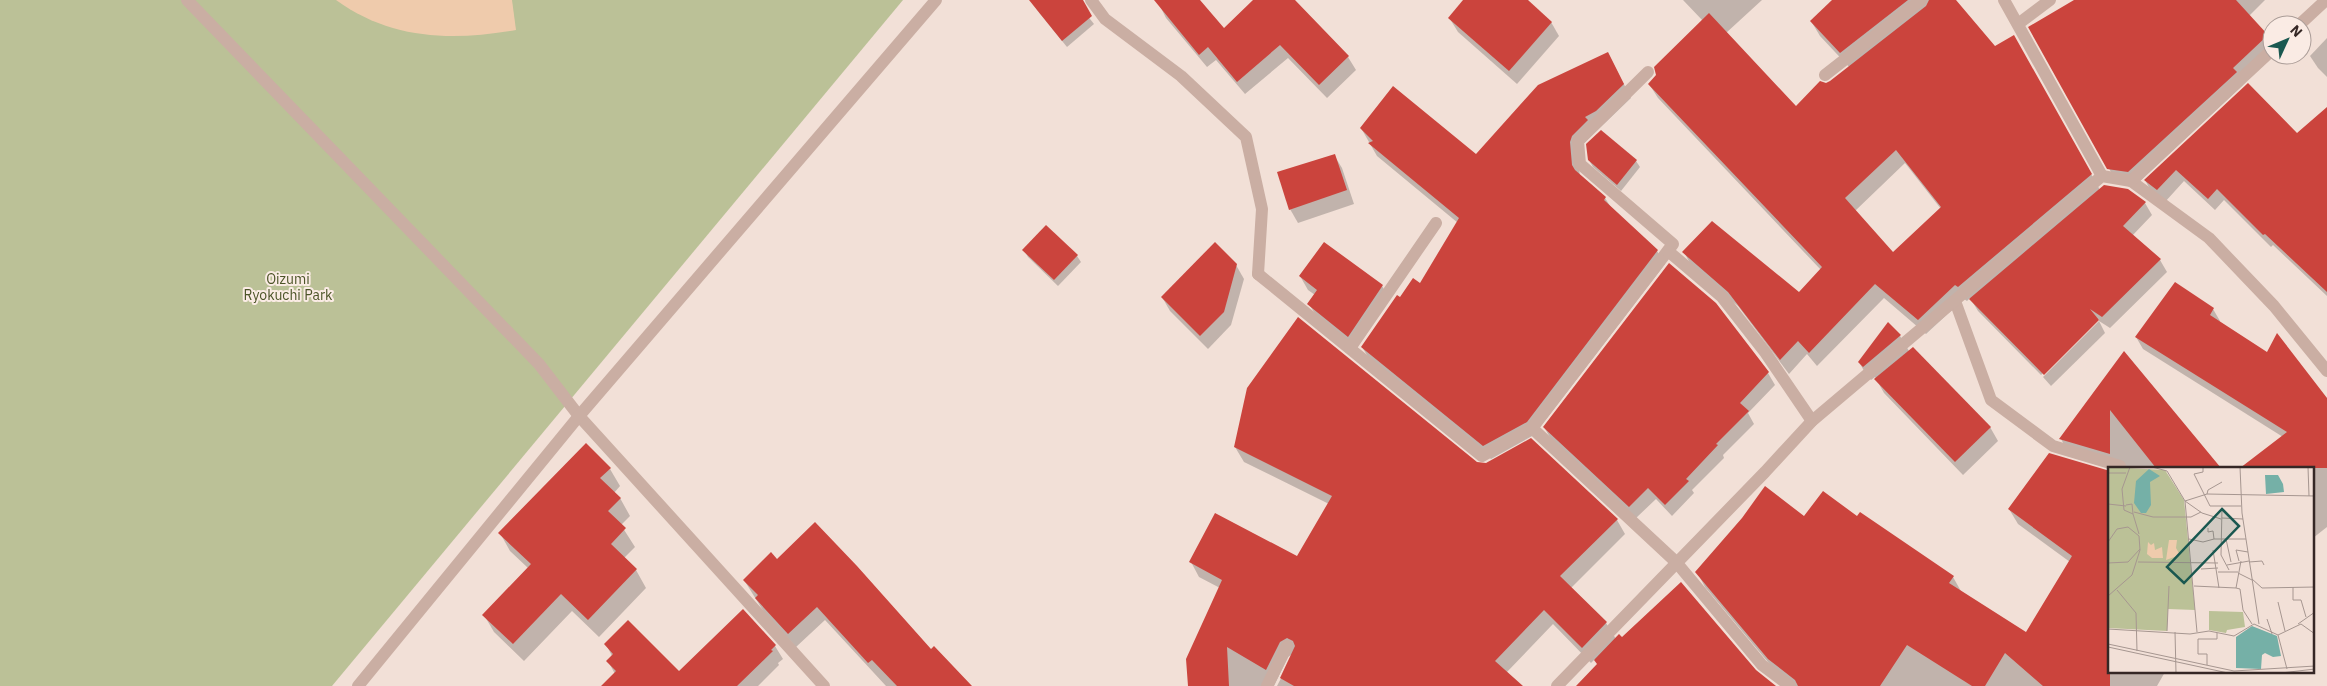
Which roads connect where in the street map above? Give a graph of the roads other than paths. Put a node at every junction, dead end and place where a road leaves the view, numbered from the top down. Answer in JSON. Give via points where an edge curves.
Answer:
{"nodes":[{"id":1,"x":187,"y":0,"type":"edge"},
{"id":2,"x":936,"y":0,"type":"edge"},
{"id":3,"x":1091,"y":0,"type":"edge"},
{"id":4,"x":1921,"y":0,"type":"edge"},
{"id":5,"x":2004,"y":0,"type":"edge"},
{"id":6,"x":2050,"y":0,"type":"edge"},
{"id":7,"x":2326,"y":0,"type":"edge"},
{"id":8,"x":2310,"y":15,"type":"edge"},
{"id":9,"x":2018,"y":24,"type":"junction"},
{"id":10,"x":2262,"y":59,"type":"edge"},
{"id":11,"x":1648,"y":72,"type":"dead end"},
{"id":12,"x":1825,"y":75,"type":"dead end"},
{"id":13,"x":2102,"y":176,"type":"junction"},
{"id":14,"x":2131,"y":180,"type":"junction"},
{"id":15,"x":1436,"y":223,"type":"dead end"},
{"id":16,"x":1668,"y":251,"type":"junction"},
{"id":17,"x":1955,"y":301,"type":"junction"},
{"id":18,"x":1350,"y":348,"type":"junction"},
{"id":19,"x":2327,"y":371,"type":"edge"},
{"id":20,"x":579,"y":416,"type":"junction"},
{"id":21,"x":1812,"y":421,"type":"junction"},
{"id":22,"x":1532,"y":428,"type":"junction"},
{"id":23,"x":2120,"y":466,"type":"dead end"},
{"id":24,"x":1676,"y":562,"type":"junction"},
{"id":25,"x":1287,"y":646,"type":"dead end"},
{"id":26,"x":358,"y":686,"type":"edge"},
{"id":27,"x":824,"y":686,"type":"edge"},
{"id":28,"x":1267,"y":686,"type":"edge"},
{"id":29,"x":1557,"y":686,"type":"edge"},
{"id":30,"x":1790,"y":686,"type":"edge"}],
"edges":[{"from":1,"to":20,"type":"street","via":[[539,364]]},
{"from":2,"to":20,"type":"street"},
{"from":3,"to":18,"type":"street","via":[[1105,19],[1181,76],[1246,137],[1262,209],[1258,274]]},
{"from":4,"to":12,"type":"street"},
{"from":5,"to":9,"type":"street"},
{"from":6,"to":9,"type":"street"},
{"from":7,"to":8,"type":"street"},
{"from":9,"to":13,"type":"street"},
{"from":10,"to":14,"type":"street"},
{"from":11,"to":16,"type":"street","via":[[1578,141],[1580,164],[1673,244]]},
{"from":13,"to":14,"type":"street"},
{"from":13,"to":17,"type":"street"},
{"from":14,"to":19,"type":"street","via":[[2208,238],[2274,306]]},
{"from":15,"to":18,"type":"street"},
{"from":16,"to":21,"type":"street","via":[[1722,297]]},
{"from":16,"to":22,"type":"street"},
{"from":17,"to":21,"type":"street"},
{"from":17,"to":23,"type":"street","via":[[1991,400],[2053,446]]},
{"from":18,"to":22,"type":"street","via":[[1482,456]]},
{"from":20,"to":26,"type":"street"},
{"from":20,"to":27,"type":"street"},
{"from":21,"to":24,"type":"street"},
{"from":22,"to":24,"type":"street"},
{"from":24,"to":29,"type":"street"},
{"from":24,"to":30,"type":"street","via":[[1762,665]]},
{"from":25,"to":28,"type":"street"}]}
